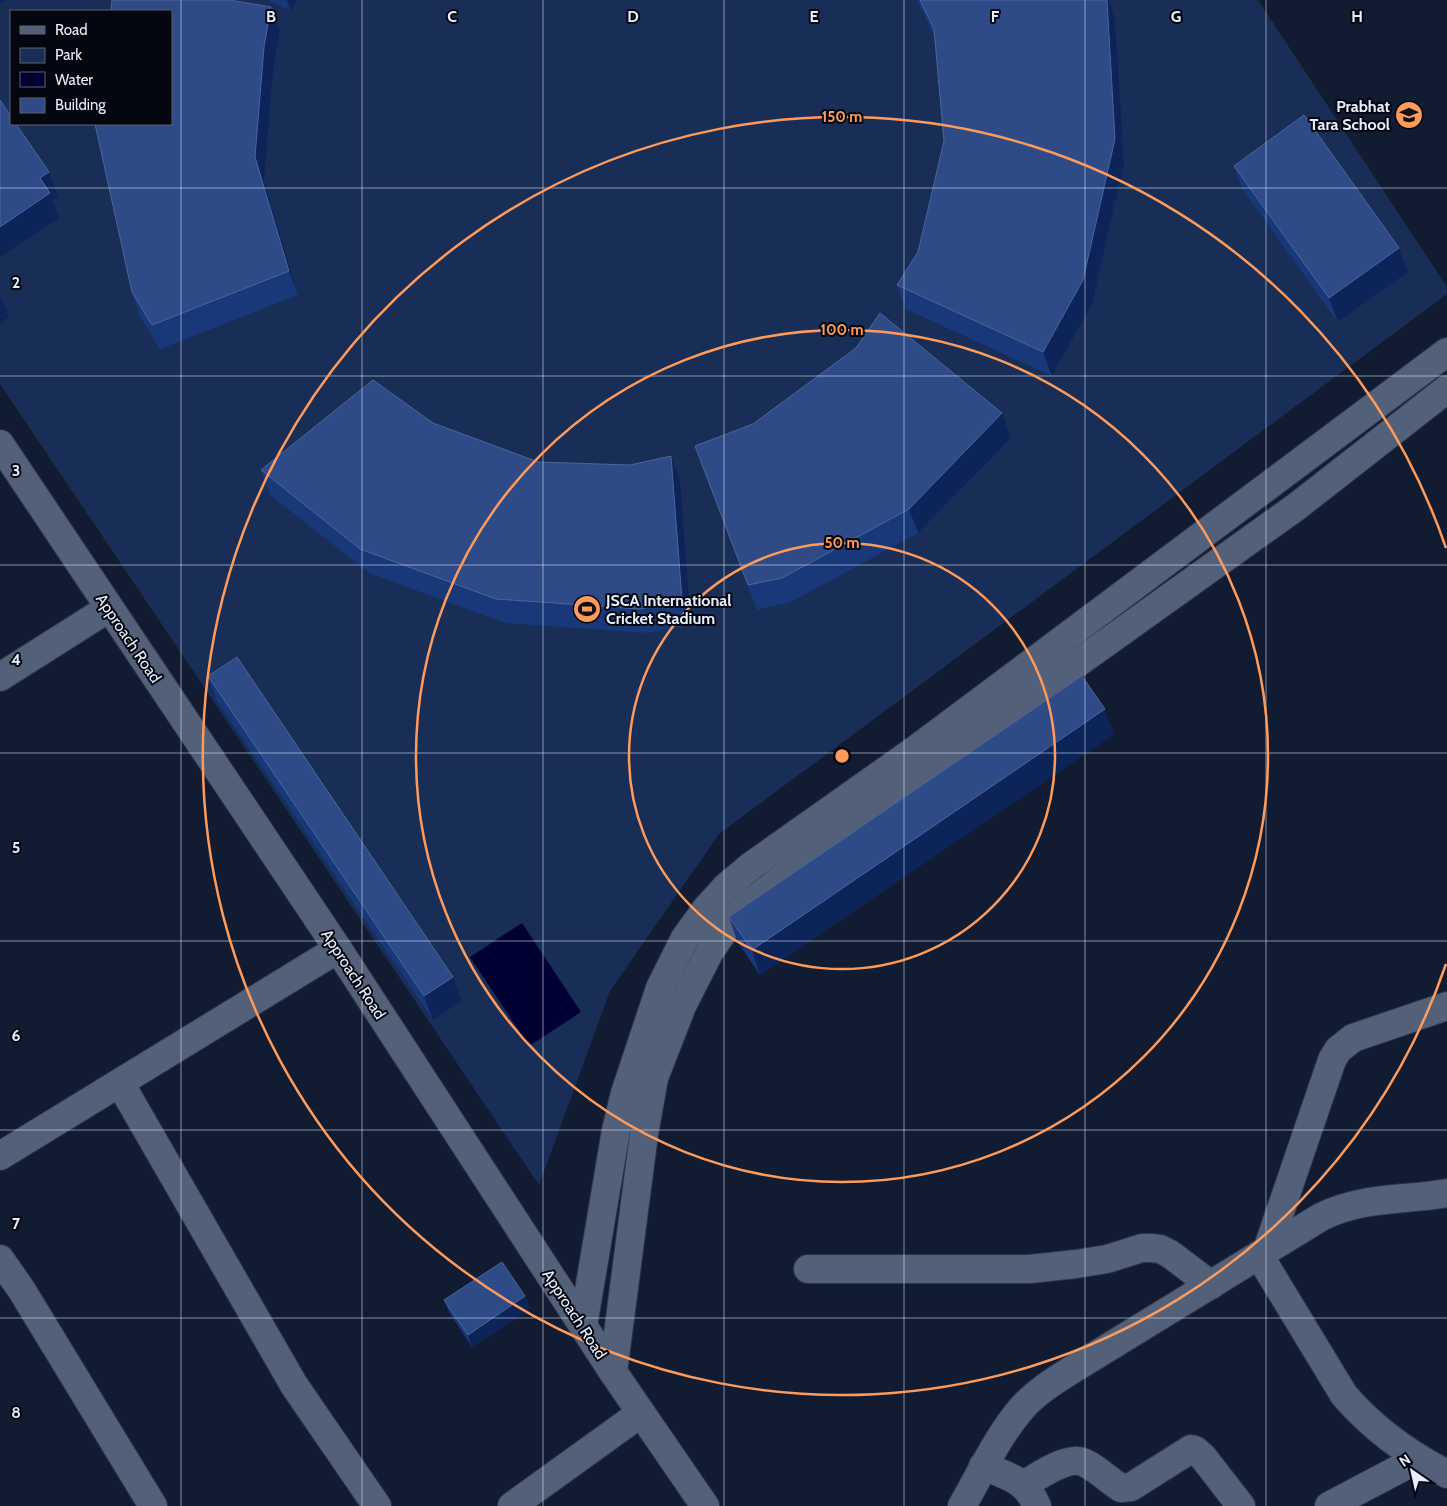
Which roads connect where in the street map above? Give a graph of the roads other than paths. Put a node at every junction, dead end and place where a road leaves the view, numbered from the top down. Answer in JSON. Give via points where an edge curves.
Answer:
{"nodes":[{"id":1,"x":1447,"y":352,"type":"edge"},
{"id":2,"x":1447,"y":389,"type":"edge"},
{"id":3,"x":0,"y":444,"type":"edge"},
{"id":4,"x":109,"y":608,"type":"junction"},
{"id":5,"x":0,"y":677,"type":"edge"},
{"id":6,"x":338,"y":949,"type":"junction"},
{"id":7,"x":1447,"y":1006,"type":"edge"},
{"id":8,"x":120,"y":1083,"type":"junction"},
{"id":9,"x":0,"y":1156,"type":"edge"},
{"id":10,"x":1446,"y":1198,"type":"edge"},
{"id":11,"x":1263,"y":1253,"type":"junction"},
{"id":12,"x":0,"y":1259,"type":"edge"},
{"id":13,"x":808,"y":1269,"type":"dead end"},
{"id":14,"x":1211,"y":1285,"type":"junction"},
{"id":15,"x":583,"y":1326,"type":"junction"},
{"id":16,"x":613,"y":1372,"type":"junction"},
{"id":17,"x":641,"y":1413,"type":"junction"},
{"id":18,"x":1418,"y":1459,"type":"junction"},
{"id":19,"x":984,"y":1466,"type":"junction"},
{"id":20,"x":1447,"y":1474,"type":"edge"},
{"id":21,"x":1030,"y":1495,"type":"edge"},
{"id":22,"x":154,"y":1506,"type":"edge"},
{"id":23,"x":377,"y":1506,"type":"edge"},
{"id":24,"x":512,"y":1506,"type":"edge"},
{"id":25,"x":705,"y":1506,"type":"edge"},
{"id":26,"x":962,"y":1506,"type":"edge"},
{"id":27,"x":1242,"y":1506,"type":"edge"},
{"id":28,"x":1330,"y":1506,"type":"edge"}],
"edges":[{"from":1,"to":15,"type":"street","via":[[922,744],[751,866],[706,908],[685,938],[660,988],[625,1093]]},
{"from":2,"to":16,"type":"street","via":[[1296,507],[794,869],[750,903],[728,925],[710,951],[682,1006],[654,1078]]},
{"from":3,"to":4,"type":"street","name":"Approach Road"},
{"from":4,"to":5,"type":"street"},
{"from":4,"to":6,"type":"street","name":"Approach Road"},
{"from":6,"to":8,"type":"street"},
{"from":6,"to":15,"type":"street","name":"Approach Road"},
{"from":7,"to":11,"type":"street","via":[[1353,1038],[1338,1050]]},
{"from":8,"to":9,"type":"street"},
{"from":8,"to":23,"type":"street","via":[[294,1385]]},
{"from":10,"to":11,"type":"street","via":[[1372,1201],[1338,1209]]},
{"from":11,"to":14,"type":"street"},
{"from":11,"to":18,"type":"street","via":[[1344,1395],[1378,1430]]},
{"from":12,"to":22,"type":"street"},
{"from":13,"to":14,"type":"street","via":[[1030,1269],[1107,1259],[1151,1248],[1170,1254]]},
{"from":14,"to":19,"type":"street","via":[[1045,1387],[1023,1407]]},
{"from":15,"to":16,"type":"street","name":"Approach Road"},
{"from":16,"to":17,"type":"street","name":"Approach Road"},
{"from":17,"to":24,"type":"street"},
{"from":17,"to":25,"type":"street","name":"Approach Road"},
{"from":18,"to":20,"type":"street"},
{"from":18,"to":28,"type":"street"},
{"from":19,"to":21,"type":"street","via":[[1018,1480]]},
{"from":19,"to":26,"type":"street"},
{"from":21,"to":27,"type":"street","via":[[1062,1464],[1078,1460],[1126,1489],[1192,1449],[1203,1456]]}]}
